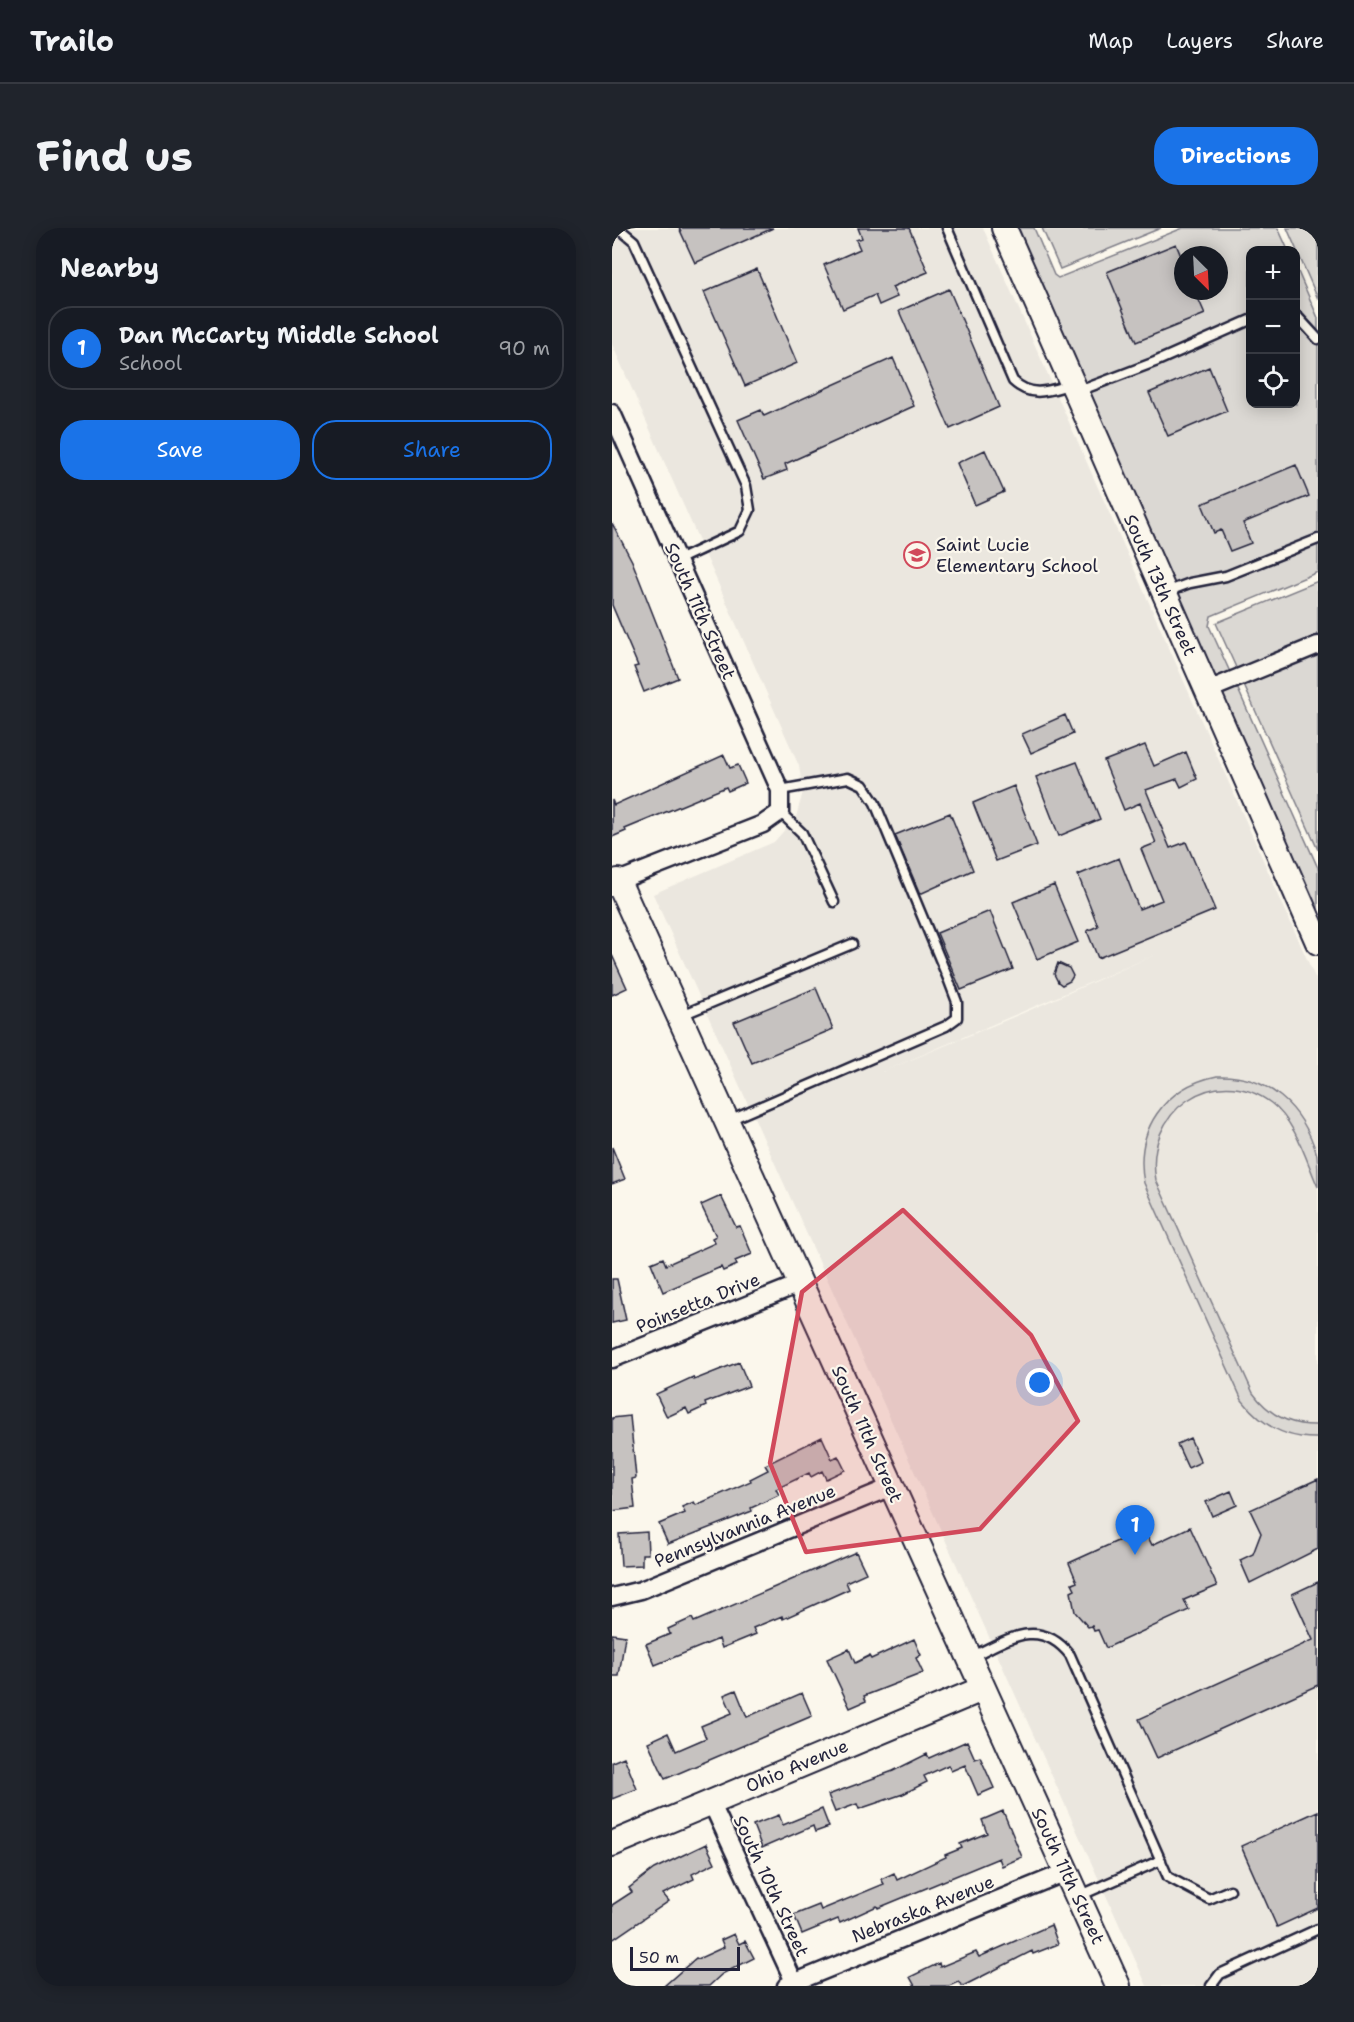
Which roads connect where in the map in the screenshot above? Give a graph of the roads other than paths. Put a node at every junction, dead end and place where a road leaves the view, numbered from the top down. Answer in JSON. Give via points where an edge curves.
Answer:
{"nodes":[{"id":1,"x":947,"y":228,"type":"edge"},
{"id":2,"x":1004,"y":228,"type":"edge"},
{"id":3,"x":612,"y":230,"type":"edge"},
{"id":4,"x":1300,"y":319,"type":"edge"},
{"id":5,"x":1246,"y":322,"type":"edge"},
{"id":6,"x":1318,"y":339,"type":"edge"},
{"id":7,"x":1074,"y":388,"type":"junction"},
{"id":8,"x":612,"y":413,"type":"edge"},
{"id":9,"x":1318,"y":539,"type":"edge"},
{"id":10,"x":678,"y":560,"type":"junction"},
{"id":11,"x":1163,"y":592,"type":"junction"},
{"id":12,"x":1318,"y":645,"type":"edge"},
{"id":13,"x":1206,"y":691,"type":"junction"},
{"id":14,"x":780,"y":790,"type":"junction"},
{"id":15,"x":780,"y":812,"type":"junction"},
{"id":16,"x":615,"y":882,"type":"edge"},
{"id":17,"x":834,"y":902,"type":"dead end"},
{"id":18,"x":1318,"y":942,"type":"edge"},
{"id":19,"x":852,"y":944,"type":"dead end"},
{"id":20,"x":679,"y":1016,"type":"junction"},
{"id":21,"x":726,"y":1121,"type":"junction"},
{"id":22,"x":799,"y":1284,"type":"junction"},
{"id":23,"x":612,"y":1359,"type":"edge"},
{"id":24,"x":891,"y":1487,"type":"junction"},
{"id":25,"x":612,"y":1597,"type":"edge"},
{"id":26,"x":968,"y":1658,"type":"junction"},
{"id":27,"x":982,"y":1689,"type":"junction"},
{"id":28,"x":711,"y":1802,"type":"junction"},
{"id":29,"x":612,"y":1844,"type":"edge"},
{"id":30,"x":1161,"y":1860,"type":"junction"},
{"id":31,"x":1066,"y":1872,"type":"junction"},
{"id":32,"x":1230,"y":1890,"type":"dead end"},
{"id":33,"x":1077,"y":1896,"type":"junction"},
{"id":34,"x":1318,"y":1929,"type":"edge"},
{"id":35,"x":792,"y":1985,"type":"edge"},
{"id":36,"x":1118,"y":1986,"type":"edge"},
{"id":37,"x":1211,"y":1986,"type":"edge"}],
"edges":[{"from":1,"to":7,"type":"lane","via":[[1013,381],[1031,392]]},
{"from":2,"to":7,"type":"street","name":"South 13th Street"},
{"from":3,"to":10,"type":"lane","via":[[622,231],[634,241],[746,486],[750,510],[740,531]]},
{"from":4,"to":6,"type":"lane"},
{"from":5,"to":7,"type":"lane","via":[[1155,362]]},
{"from":7,"to":11,"type":"street","name":"South 13th Street"},
{"from":8,"to":10,"type":"street","name":"South 11th Street"},
{"from":9,"to":11,"type":"lane","via":[[1226,576]]},
{"from":10,"to":14,"type":"street","name":"South 11th Street"},
{"from":11,"to":13,"type":"street","name":"South 13th Street"},
{"from":12,"to":13,"type":"street"},
{"from":13,"to":18,"type":"street","name":"South 13th Street"},
{"from":14,"to":15,"type":"street","name":"South 11th Street"},
{"from":14,"to":21,"type":"lane","via":[[848,778],[863,785],[875,803],[949,981],[957,1002],[957,1018]]},
{"from":15,"to":16,"type":"street","via":[[763,824]]},
{"from":15,"to":17,"type":"lane","via":[[802,833]]},
{"from":16,"to":20,"type":"street","name":"South 11th Street"},
{"from":19,"to":20,"type":"lane"},
{"from":20,"to":21,"type":"street","name":"South 11th Street"},
{"from":21,"to":22,"type":"street","name":"South 11th Street"},
{"from":22,"to":23,"type":"street","name":"Poinsetta Drive"},
{"from":22,"to":24,"type":"street","name":"South 11th Street"},
{"from":24,"to":25,"type":"street","name":"Pennsylvannia Avenue","via":[[641,1590]]},
{"from":24,"to":26,"type":"street","name":"South 11th Street"},
{"from":26,"to":27,"type":"street","name":"South 11th Street"},
{"from":26,"to":30,"type":"lane","via":[[1026,1633],[1046,1634],[1060,1643],[1070,1655]]},
{"from":27,"to":28,"type":"street","name":"Ohio Avenue"},
{"from":27,"to":31,"type":"street","name":"South 11th Street"},
{"from":28,"to":29,"type":"street","name":"Ohio Avenue"},
{"from":28,"to":35,"type":"street","name":"South 10th Street"},
{"from":30,"to":32,"type":"lane","via":[[1168,1877],[1209,1899]]},
{"from":30,"to":33,"type":"lane"},
{"from":31,"to":33,"type":"street","name":"South 11th Street"},
{"from":31,"to":35,"type":"street","name":"Nebraska Avenue"},
{"from":33,"to":36,"type":"street","name":"South 11th Street"},
{"from":34,"to":37,"type":"lane","via":[[1220,1974]]}]}
